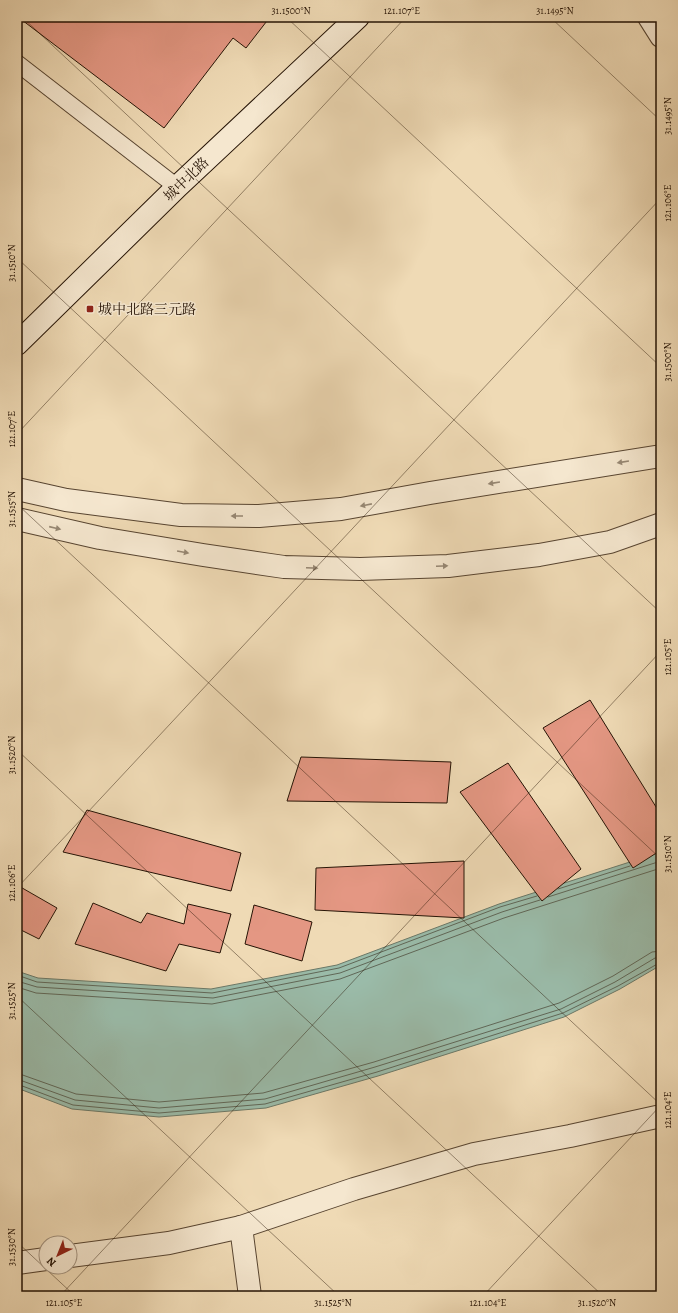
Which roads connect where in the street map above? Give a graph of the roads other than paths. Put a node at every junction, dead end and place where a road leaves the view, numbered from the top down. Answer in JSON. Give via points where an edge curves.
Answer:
{"nodes":[{"id":1,"x":649,"y":17,"type":"edge"},
{"id":2,"x":352,"y":19,"type":"edge"},
{"id":3,"x":661,"y":36,"type":"edge"},
{"id":4,"x":17,"y":63,"type":"edge"},
{"id":5,"x":177,"y":187,"type":"junction"},
{"id":6,"x":17,"y":344,"type":"edge"},
{"id":7,"x":661,"y":456,"type":"edge"},
{"id":8,"x":17,"y":489,"type":"edge"},
{"id":9,"x":17,"y":519,"type":"edge"},
{"id":10,"x":661,"y":524,"type":"edge"},
{"id":11,"x":661,"y":1116,"type":"edge"},
{"id":12,"x":241,"y":1227,"type":"junction"},
{"id":13,"x":78,"y":1255,"type":"edge"},
{"id":14,"x":38,"y":1260,"type":"edge"},
{"id":15,"x":17,"y":1262,"type":"edge"},
{"id":16,"x":250,"y":1296,"type":"edge"}],
"edges":[{"from":1,"to":3,"type":"street"},
{"from":2,"to":5,"type":"street","name":"城中北路"},
{"from":4,"to":5,"type":"street"},
{"from":5,"to":6,"type":"street","name":"城中北路"},
{"from":7,"to":8,"type":"street","one_way":true,"via":[[341,510],[259,516],[181,515],[66,500]]},
{"from":9,"to":10,"type":"street","one_way":true,"via":[[100,538],[203,555],[284,566],[360,570],[448,566],[539,555],[610,542]]},
{"from":11,"to":12,"type":"street","via":[[474,1154],[354,1189]]},
{"from":12,"to":13,"type":"street","via":[[169,1243]]},
{"from":12,"to":16,"type":"street"},
{"from":14,"to":15,"type":"street"}]}
